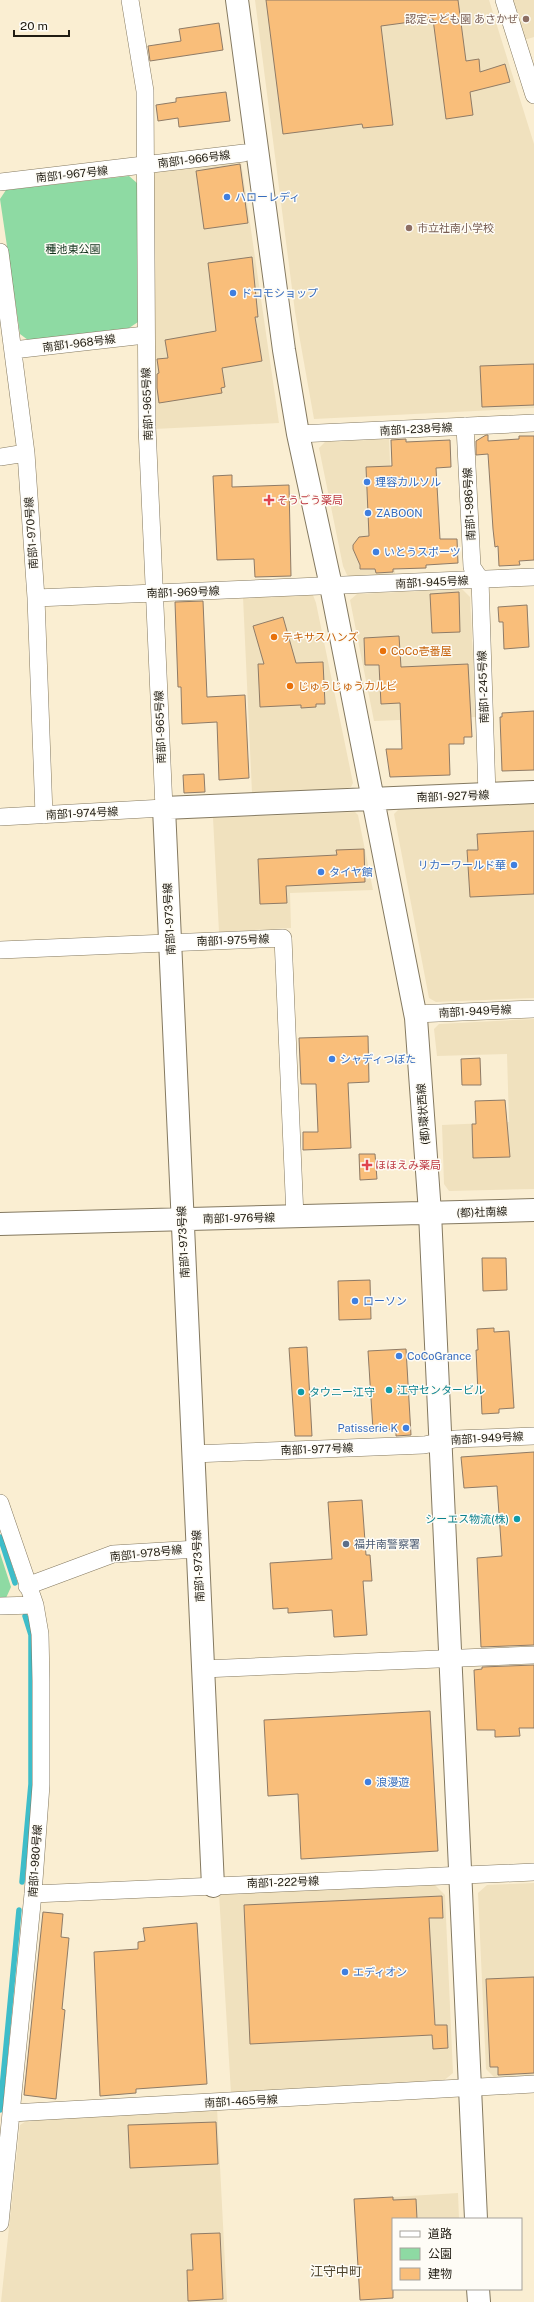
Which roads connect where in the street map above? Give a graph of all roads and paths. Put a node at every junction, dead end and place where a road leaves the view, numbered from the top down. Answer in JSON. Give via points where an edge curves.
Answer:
{"nodes":[{"id":1,"x":130,"y":0,"type":"edge"},
{"id":2,"x":237,"y":0,"type":"edge"},
{"id":3,"x":504,"y":0,"type":"edge"},
{"id":4,"x":534,"y":95,"type":"edge"},
{"id":5,"x":244,"y":153,"type":"dead end"},
{"id":6,"x":144,"y":166,"type":"junction"},
{"id":7,"x":0,"y":182,"type":"edge"},
{"id":8,"x":0,"y":252,"type":"edge"},
{"id":9,"x":145,"y":335,"type":"junction"},
{"id":10,"x":13,"y":350,"type":"junction"},
{"id":11,"x":534,"y":423,"type":"edge"},
{"id":12,"x":465,"y":426,"type":"junction"},
{"id":13,"x":298,"y":434,"type":"junction"},
{"id":14,"x":26,"y":453,"type":"junction"},
{"id":15,"x":0,"y":457,"type":"edge"},
{"id":16,"x":534,"y":577,"type":"edge"},
{"id":17,"x":480,"y":579,"type":"junction"},
{"id":18,"x":331,"y":586,"type":"junction"},
{"id":19,"x":155,"y":593,"type":"junction"},
{"id":20,"x":36,"y":598,"type":"junction"},
{"id":21,"x":534,"y":792,"type":"edge"},
{"id":22,"x":487,"y":795,"type":"junction"},
{"id":23,"x":373,"y":799,"type":"junction"},
{"id":24,"x":164,"y":808,"type":"junction"},
{"id":25,"x":44,"y":815,"type":"junction"},
{"id":26,"x":0,"y":817,"type":"edge"},
{"id":27,"x":170,"y":942,"type":"junction"},
{"id":28,"x":0,"y":950,"type":"edge"},
{"id":29,"x":534,"y":1009,"type":"edge"},
{"id":30,"x":416,"y":1014,"type":"junction"},
{"id":31,"x":534,"y":1210,"type":"edge"},
{"id":32,"x":430,"y":1214,"type":"junction"},
{"id":33,"x":296,"y":1217,"type":"junction"},
{"id":34,"x":182,"y":1220,"type":"junction"},
{"id":35,"x":0,"y":1224,"type":"edge"},
{"id":36,"x":534,"y":1436,"type":"edge"},
{"id":37,"x":440,"y":1442,"type":"junction"},
{"id":38,"x":193,"y":1454,"type":"junction"},
{"id":39,"x":0,"y":1503,"type":"edge"},
{"id":40,"x":198,"y":1548,"type":"junction"},
{"id":41,"x":27,"y":1586,"type":"junction"},
{"id":42,"x":35,"y":1605,"type":"junction"},
{"id":43,"x":0,"y":1606,"type":"edge"},
{"id":44,"x":534,"y":1655,"type":"edge"},
{"id":45,"x":451,"y":1659,"type":"junction"},
{"id":46,"x":203,"y":1669,"type":"junction"},
{"id":47,"x":534,"y":1872,"type":"edge"},
{"id":48,"x":461,"y":1876,"type":"junction"},
{"id":49,"x":213,"y":1886,"type":"junction"},
{"id":50,"x":33,"y":1894,"type":"junction"},
{"id":51,"x":534,"y":2084,"type":"edge"},
{"id":52,"x":471,"y":2089,"type":"junction"},
{"id":53,"x":11,"y":2113,"type":"junction"},
{"id":54,"x":476,"y":2218,"type":"edge"},
{"id":55,"x":0,"y":2223,"type":"edge"},
{"id":56,"x":478,"y":2290,"type":"edge"},
{"id":57,"x":479,"y":2302,"type":"edge"}],
"edges":[{"from":1,"to":6,"type":"street","name":"南部1-965号線","via":[[145,91]]},
{"from":2,"to":13,"type":"street","name":"(都)環状西線","via":[[282,342]]},
{"from":3,"to":4,"type":"street"},
{"from":5,"to":6,"type":"street","name":"南部1-966号線"},
{"from":6,"to":7,"type":"street","name":"南部1-967号線"},
{"from":6,"to":9,"type":"street","name":"南部1-965号線"},
{"from":8,"to":10,"type":"street","name":"南部1-970号線"},
{"from":9,"to":10,"type":"street","name":"南部1-968号線"},
{"from":9,"to":19,"type":"street","name":"南部1-965号線"},
{"from":10,"to":14,"type":"street","name":"南部1-970号線"},
{"from":11,"to":12,"type":"street","name":"南部1-238号線"},
{"from":12,"to":13,"type":"street","name":"南部1-238号線"},
{"from":12,"to":17,"type":"street","name":"南部1-986号線","via":[[472,567]]},
{"from":13,"to":18,"type":"street","name":"(都)環状西線"},
{"from":14,"to":15,"type":"street"},
{"from":14,"to":20,"type":"street","name":"南部1-970号線"},
{"from":16,"to":17,"type":"street","name":"南部1-945号線"},
{"from":17,"to":18,"type":"street","name":"南部1-945号線"},
{"from":17,"to":22,"type":"street","name":"南部1-245号線"},
{"from":18,"to":19,"type":"street","name":"南部1-969号線"},
{"from":18,"to":23,"type":"street","name":"(都)環状西線"},
{"from":19,"to":20,"type":"street","name":"南部1-969号線"},
{"from":19,"to":24,"type":"street","name":"南部1-965号線"},
{"from":20,"to":25,"type":"street","name":"南部1-970号線"},
{"from":21,"to":22,"type":"street","name":"南部1-927号線"},
{"from":22,"to":23,"type":"street","name":"南部1-927号線"},
{"from":23,"to":24,"type":"street"},
{"from":23,"to":30,"type":"street","name":"(都)環状西線"},
{"from":24,"to":25,"type":"street","name":"南部1-974号線"},
{"from":24,"to":27,"type":"street","name":"南部1-973号線"},
{"from":25,"to":26,"type":"street","name":"南部1-974号線"},
{"from":27,"to":28,"type":"street","name":"南部1-975号線"},
{"from":27,"to":33,"type":"street","name":"南部1-975号線","via":[[283,938]]},
{"from":27,"to":34,"type":"street","name":"南部1-973号線"},
{"from":29,"to":30,"type":"street","name":"南部1-949号線"},
{"from":30,"to":32,"type":"street","name":"(都)環状西線"},
{"from":31,"to":32,"type":"street","name":"(都)社南線"},
{"from":32,"to":33,"type":"street","name":"南部1-976号線"},
{"from":32,"to":37,"type":"street","name":"(都)環状西線"},
{"from":33,"to":34,"type":"street","name":"南部1-976号線"},
{"from":34,"to":35,"type":"street","name":"南部1-976号線"},
{"from":34,"to":38,"type":"street","name":"南部1-973号線"},
{"from":36,"to":37,"type":"street","name":"南部1-949号線","via":[[455,1439]]},
{"from":37,"to":38,"type":"street","name":"南部1-977号線","via":[[424,1445]]},
{"from":37,"to":45,"type":"street","name":"(都)環状西線"},
{"from":38,"to":40,"type":"street","name":"南部1-973号線"},
{"from":39,"to":41,"type":"street","name":"南部1-980号線"},
{"from":40,"to":41,"type":"street","name":"南部1-978号線","via":[[114,1554]]},
{"from":40,"to":46,"type":"street","name":"南部1-973号線"},
{"from":41,"to":42,"type":"street","name":"南部1-980号線"},
{"from":42,"to":43,"type":"street"},
{"from":42,"to":50,"type":"street","name":"南部1-980号線","via":[[40,1634],[41,1785]]},
{"from":44,"to":45,"type":"street"},
{"from":45,"to":46,"type":"street"},
{"from":45,"to":48,"type":"street","name":"(都)環状西線"},
{"from":46,"to":49,"type":"street","name":"南部1-973号線"},
{"from":47,"to":48,"type":"street","name":"南部1-222号線"},
{"from":48,"to":49,"type":"street","name":"南部1-222号線"},
{"from":48,"to":52,"type":"street","name":"(都)環状西線"},
{"from":49,"to":50,"type":"street","name":"南部1-222号線"},
{"from":50,"to":53,"type":"street","name":"南部1-980号線"},
{"from":51,"to":52,"type":"street","name":"南部1-465号線"},
{"from":52,"to":53,"type":"street","name":"南部1-465号線"},
{"from":52,"to":54,"type":"street","name":"(都)環状西線"},
{"from":53,"to":55,"type":"street","name":"南部1-980号線"},
{"from":56,"to":57,"type":"street"}]}
